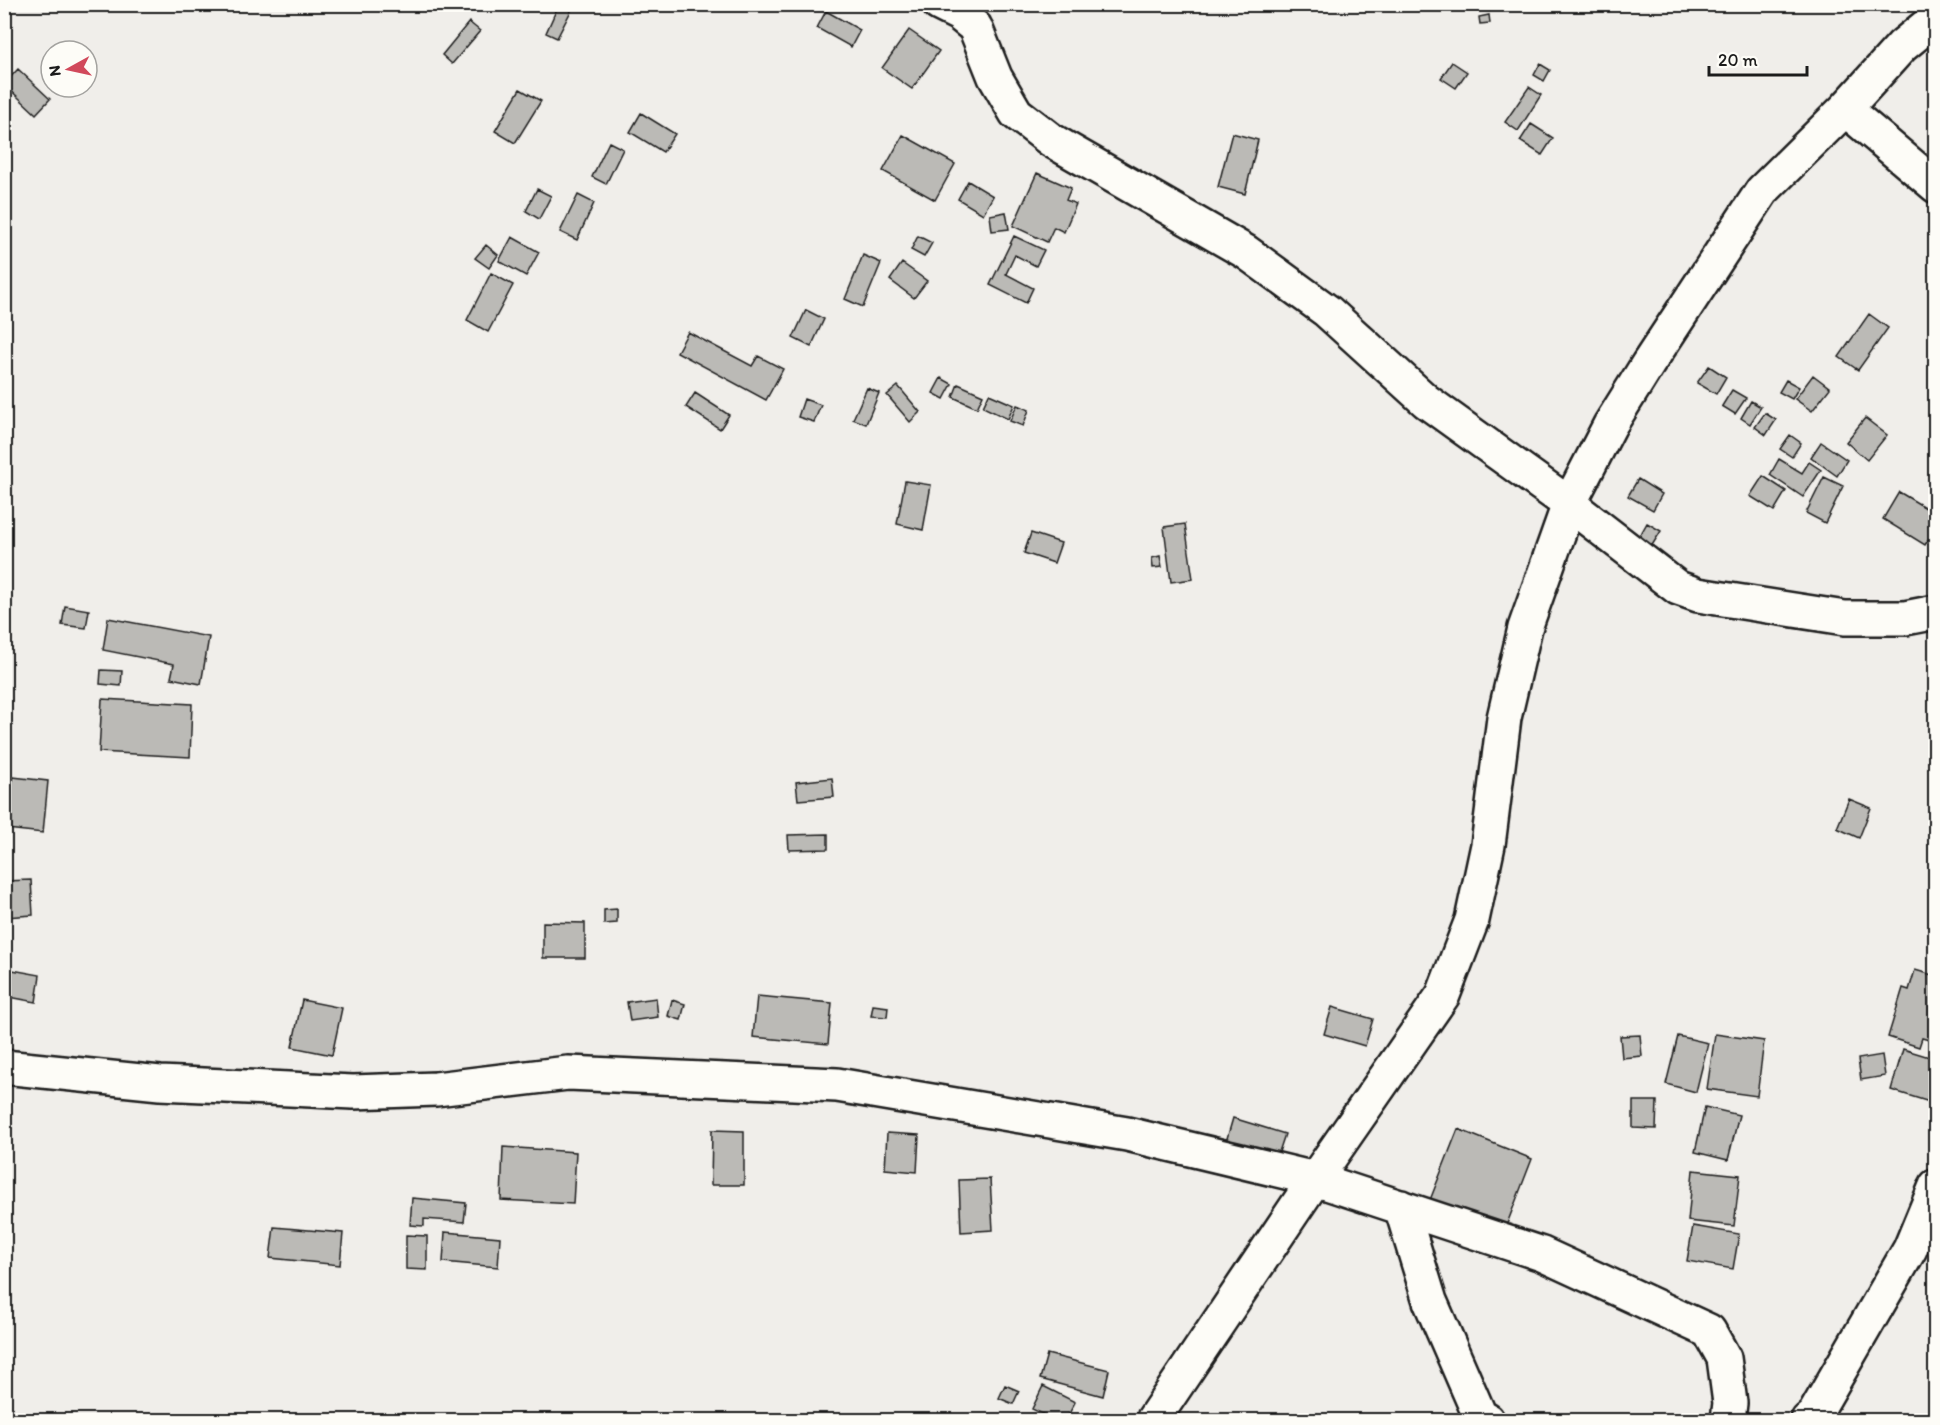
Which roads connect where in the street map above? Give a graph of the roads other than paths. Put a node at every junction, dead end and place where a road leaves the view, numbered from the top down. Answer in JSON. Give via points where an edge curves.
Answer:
{"nodes":[{"id":1,"x":939,"y":4,"type":"edge"},
{"id":2,"x":1935,"y":18,"type":"edge"},
{"id":3,"x":1845,"y":110,"type":"junction"},
{"id":4,"x":1935,"y":186,"type":"edge"},
{"id":5,"x":1569,"y":504,"type":"junction"},
{"id":6,"x":1935,"y":612,"type":"edge"},
{"id":7,"x":4,"y":1067,"type":"edge"},
{"id":8,"x":1315,"y":1179,"type":"junction"},
{"id":9,"x":1935,"y":1186,"type":"edge"},
{"id":10,"x":1401,"y":1207,"type":"junction"},
{"id":11,"x":1153,"y":1420,"type":"edge"},
{"id":12,"x":1487,"y":1420,"type":"edge"},
{"id":13,"x":1728,"y":1420,"type":"edge"},
{"id":14,"x":1808,"y":1420,"type":"edge"}],
"edges":[{"from":1,"to":5,"type":"street","via":[[975,27],[995,77],[1016,113],[1051,140],[1246,252],[1327,311],[1426,401]]},
{"from":2,"to":3,"type":"street","via":[[1902,46]]},
{"from":3,"to":4,"type":"street"},
{"from":3,"to":5,"type":"street","via":[[1762,191],[1610,425]]},
{"from":5,"to":6,"type":"street","via":[[1678,588],[1698,595],[1845,618],[1905,618]]},
{"from":5,"to":8,"type":"street","via":[[1525,628],[1504,718],[1488,845],[1472,920],[1443,995]]},
{"from":7,"to":8,"type":"street","via":[[160,1083],[353,1092],[436,1089],[568,1073],[837,1086],[1127,1134]]},
{"from":8,"to":10,"type":"street"},
{"from":8,"to":11,"type":"street"},
{"from":9,"to":14,"type":"street","via":[[1910,1249],[1815,1415]]},
{"from":10,"to":12,"type":"street","via":[[1430,1302],[1480,1416]]},
{"from":10,"to":13,"type":"street","via":[[1542,1254],[1709,1331],[1724,1358],[1730,1403]]}]}
